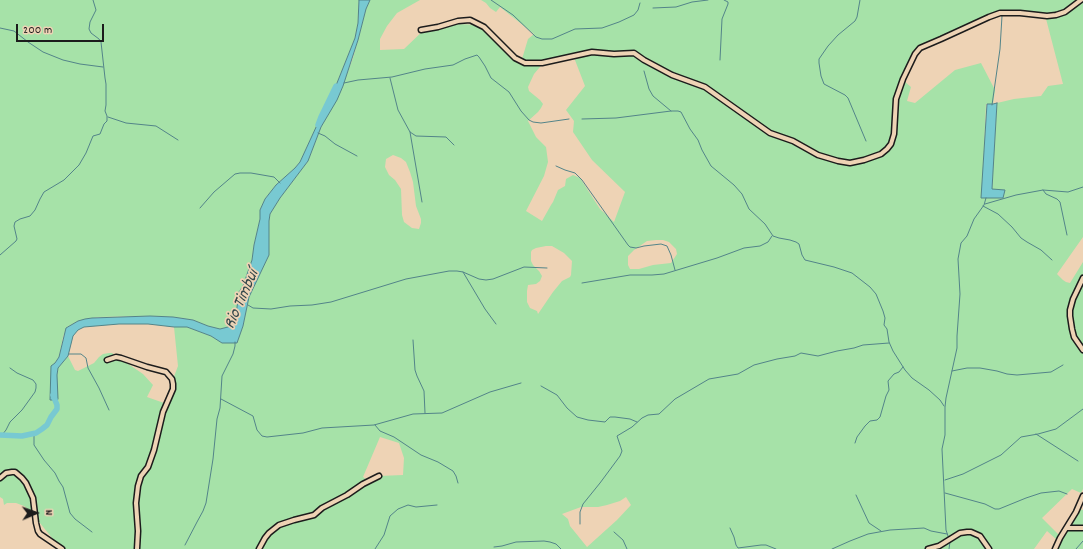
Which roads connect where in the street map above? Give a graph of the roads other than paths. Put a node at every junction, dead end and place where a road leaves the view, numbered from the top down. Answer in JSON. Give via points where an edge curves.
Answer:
{"nodes":[{"id":1,"x":1081,"y":0,"type":"edge"},
{"id":2,"x":421,"y":30,"type":"dead end"},
{"id":3,"x":1083,"y":278,"type":"edge"},
{"id":4,"x":1083,"y":350,"type":"edge"},
{"id":5,"x":107,"y":360,"type":"dead end"},
{"id":6,"x":379,"y":476,"type":"dead end"},
{"id":7,"x":0,"y":478,"type":"edge"},
{"id":8,"x":1083,"y":496,"type":"edge"},
{"id":9,"x":1067,"y":528,"type":"junction"},
{"id":10,"x":1083,"y":528,"type":"edge"},
{"id":11,"x":62,"y":549,"type":"edge"},
{"id":12,"x":131,"y":549,"type":"edge"},
{"id":13,"x":137,"y":549,"type":"edge"},
{"id":14,"x":259,"y":549,"type":"edge"},
{"id":15,"x":928,"y":549,"type":"edge"},
{"id":16,"x":989,"y":549,"type":"edge"},
{"id":17,"x":1055,"y":549,"type":"edge"}],
"edges":[{"from":1,"to":2,"type":"street","via":[[1065,12],[1056,15],[1000,13],[920,48],[896,99],[891,144],[881,154],[850,163],[818,155],[794,141],[770,133],[705,87],[672,75],[634,53],[592,52],[542,63],[525,63],[515,58],[484,27],[470,20]]},
{"from":3,"to":4,"type":"street","via":[[1073,299],[1070,316],[1074,337]]},
{"from":5,"to":13,"type":"street","via":[[122,358],[166,372],[174,384],[148,467],[141,476],[138,486]]},
{"from":6,"to":14,"type":"street","via":[[314,515],[280,525],[269,533]]},
{"from":7,"to":11,"type":"street","via":[[12,472],[22,478],[33,498],[38,531]]},
{"from":8,"to":9,"type":"street"},
{"from":9,"to":10,"type":"street"},
{"from":9,"to":17,"type":"street"},
{"from":12,"to":13,"type":"street"},
{"from":15,"to":16,"type":"street","via":[[939,546],[960,533],[971,532],[980,536]]}]}
